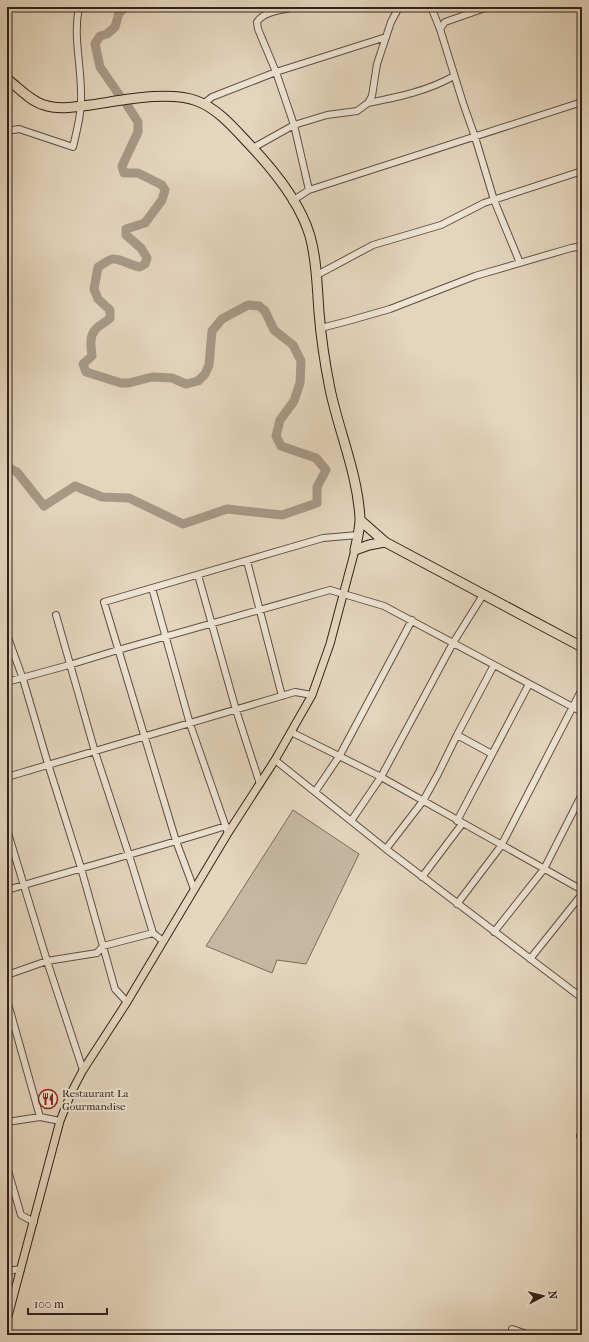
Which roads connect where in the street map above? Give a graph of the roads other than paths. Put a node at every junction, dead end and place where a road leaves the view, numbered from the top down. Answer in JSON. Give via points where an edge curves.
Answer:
{"nodes":[{"id":1,"x":8,"y":7,"type":"edge"},
{"id":2,"x":79,"y":7,"type":"edge"},
{"id":3,"x":295,"y":7,"type":"edge"},
{"id":4,"x":399,"y":7,"type":"edge"},
{"id":5,"x":431,"y":7,"type":"edge"},
{"id":6,"x":488,"y":7,"type":"edge"},
{"id":7,"x":7,"y":12,"type":"edge"},
{"id":8,"x":440,"y":29,"type":"junction"},
{"id":9,"x":386,"y":37,"type":"junction"},
{"id":10,"x":276,"y":72,"type":"junction"},
{"id":11,"x":454,"y":76,"type":"junction"},
{"id":12,"x":7,"y":80,"type":"edge"},
{"id":13,"x":582,"y":102,"type":"edge"},
{"id":14,"x":368,"y":103,"type":"junction"},
{"id":15,"x":203,"y":104,"type":"junction"},
{"id":16,"x":80,"y":106,"type":"junction"},
{"id":17,"x":294,"y":125,"type":"junction"},
{"id":18,"x":7,"y":131,"type":"edge"},
{"id":19,"x":476,"y":137,"type":"junction"},
{"id":20,"x":253,"y":148,"type":"junction"},
{"id":21,"x":582,"y":171,"type":"edge"},
{"id":22,"x":309,"y":190,"type":"junction"},
{"id":23,"x":494,"y":200,"type":"junction"},
{"id":24,"x":292,"y":201,"type":"junction"},
{"id":25,"x":582,"y":246,"type":"edge"},
{"id":26,"x":520,"y":263,"type":"junction"},
{"id":27,"x":317,"y":275,"type":"junction"},
{"id":28,"x":321,"y":328,"type":"junction"},
{"id":29,"x":360,"y":520,"type":"junction"},
{"id":30,"x":358,"y":535,"type":"junction"},
{"id":31,"x":385,"y":542,"type":"junction"},
{"id":32,"x":355,"y":550,"type":"junction"},
{"id":33,"x":247,"y":561,"type":"junction"},
{"id":34,"x":198,"y":575,"type":"junction"},
{"id":35,"x":152,"y":588,"type":"junction"},
{"id":36,"x":344,"y":594,"type":"junction"},
{"id":37,"x":483,"y":595,"type":"junction"},
{"id":38,"x":259,"y":610,"type":"junction"},
{"id":39,"x":56,"y":615,"type":"dead end"},
{"id":40,"x":412,"y":620,"type":"junction"},
{"id":41,"x":211,"y":624,"type":"junction"},
{"id":42,"x":7,"y":635,"type":"edge"},
{"id":43,"x":165,"y":636,"type":"junction"},
{"id":44,"x":453,"y":643,"type":"junction"},
{"id":45,"x":582,"y":646,"type":"edge"},
{"id":46,"x":118,"y":650,"type":"junction"},
{"id":47,"x":70,"y":665,"type":"junction"},
{"id":48,"x":494,"y":665,"type":"junction"},
{"id":49,"x":23,"y":678,"type":"junction"},
{"id":50,"x":7,"y":682,"type":"edge"},
{"id":51,"x":529,"y":684,"type":"junction"},
{"id":52,"x":582,"y":688,"type":"edge"},
{"id":53,"x":312,"y":695,"type":"junction"},
{"id":54,"x":282,"y":696,"type":"junction"},
{"id":55,"x":572,"y":707,"type":"junction"},
{"id":56,"x":236,"y":710,"type":"junction"},
{"id":57,"x":582,"y":712,"type":"edge"},
{"id":58,"x":190,"y":724,"type":"junction"},
{"id":59,"x":292,"y":732,"type":"junction"},
{"id":60,"x":457,"y":735,"type":"junction"},
{"id":61,"x":145,"y":737,"type":"junction"},
{"id":62,"x":95,"y":752,"type":"junction"},
{"id":63,"x":492,"y":754,"type":"junction"},
{"id":64,"x":340,"y":755,"type":"junction"},
{"id":65,"x":275,"y":760,"type":"junction"},
{"id":66,"x":48,"y":764,"type":"junction"},
{"id":67,"x":7,"y":777,"type":"edge"},
{"id":68,"x":381,"y":777,"type":"junction"},
{"id":69,"x":260,"y":784,"type":"junction"},
{"id":70,"x":315,"y":792,"type":"junction"},
{"id":71,"x":582,"y":794,"type":"edge"},
{"id":72,"x":423,"y":801,"type":"junction"},
{"id":73,"x":351,"y":821,"type":"junction"},
{"id":74,"x":460,"y":822,"type":"junction"},
{"id":75,"x":227,"y":829,"type":"junction"},
{"id":76,"x":7,"y":830,"type":"edge"},
{"id":77,"x":176,"y":841,"type":"junction"},
{"id":78,"x":501,"y":846,"type":"junction"},
{"id":79,"x":386,"y":850,"type":"junction"},
{"id":80,"x":129,"y":855,"type":"junction"},
{"id":81,"x":81,"y":868,"type":"junction"},
{"id":82,"x":544,"y":869,"type":"junction"},
{"id":83,"x":422,"y":877,"type":"junction"},
{"id":84,"x":24,"y":885,"type":"junction"},
{"id":85,"x":194,"y":889,"type":"junction"},
{"id":86,"x":7,"y":890,"type":"edge"},
{"id":87,"x":582,"y":890,"type":"edge"},
{"id":88,"x":582,"y":894,"type":"edge"},
{"id":89,"x":457,"y":904,"type":"junction"},
{"id":90,"x":494,"y":932,"type":"junction"},
{"id":91,"x":153,"y":933,"type":"junction"},
{"id":92,"x":163,"y":941,"type":"junction"},
{"id":93,"x":103,"y":946,"type":"junction"},
{"id":94,"x":530,"y":959,"type":"junction"},
{"id":95,"x":47,"y":961,"type":"junction"},
{"id":96,"x":7,"y":975,"type":"edge"},
{"id":97,"x":582,"y":998,"type":"edge"},
{"id":98,"x":7,"y":1000,"type":"edge"},
{"id":99,"x":127,"y":1002,"type":"junction"},
{"id":100,"x":83,"y":1070,"type":"junction"},
{"id":101,"x":40,"y":1117,"type":"junction"},
{"id":102,"x":60,"y":1121,"type":"junction"},
{"id":103,"x":7,"y":1122,"type":"edge"},
{"id":104,"x":582,"y":1130,"type":"edge"},
{"id":105,"x":582,"y":1141,"type":"edge"},
{"id":106,"x":7,"y":1167,"type":"edge"},
{"id":107,"x":34,"y":1222,"type":"junction"},
{"id":108,"x":21,"y":1269,"type":"junction"},
{"id":109,"x":7,"y":1271,"type":"edge"},
{"id":110,"x":7,"y":1320,"type":"edge"},
{"id":111,"x":512,"y":1329,"type":"dead end"},
{"id":112,"x":530,"y":1335,"type":"edge"}],
"edges":[{"from":1,"to":7,"type":"street"},
{"from":2,"to":16,"type":"street","via":[[76,27]]},
{"from":3,"to":10,"type":"street","via":[[265,14],[257,22]]},
{"from":4,"to":9,"type":"street"},
{"from":5,"to":8,"type":"street"},
{"from":6,"to":8,"type":"street","via":[[445,22]]},
{"from":8,"to":11,"type":"street"},
{"from":9,"to":10,"type":"street"},
{"from":9,"to":14,"type":"street","via":[[377,64],[372,96]]},
{"from":10,"to":15,"type":"street","via":[[212,97]]},
{"from":10,"to":17,"type":"street"},
{"from":11,"to":14,"type":"street","via":[[403,96]]},
{"from":11,"to":19,"type":"street"},
{"from":12,"to":16,"type":"highway","via":[[32,100],[45,106]]},
{"from":13,"to":19,"type":"street"},
{"from":14,"to":17,"type":"street","via":[[357,111],[327,115]]},
{"from":15,"to":16,"type":"highway","via":[[178,96]]},
{"from":15,"to":20,"type":"highway","via":[[222,116]]},
{"from":16,"to":18,"type":"street","via":[[73,148],[18,129]]},
{"from":17,"to":20,"type":"street"},
{"from":17,"to":22,"type":"street"},
{"from":19,"to":22,"type":"street"},
{"from":19,"to":23,"type":"street"},
{"from":20,"to":24,"type":"highway","via":[[286,189]]},
{"from":21,"to":23,"type":"street"},
{"from":22,"to":24,"type":"street"},
{"from":23,"to":26,"type":"street"},
{"from":23,"to":27,"type":"street","via":[[441,226],[373,246]]},
{"from":24,"to":27,"type":"highway","via":[[310,236]]},
{"from":25,"to":26,"type":"street"},
{"from":26,"to":28,"type":"street","via":[[475,276],[390,309]]},
{"from":27,"to":28,"type":"highway"},
{"from":28,"to":29,"type":"highway","via":[[326,367],[350,462]]},
{"from":29,"to":30,"type":"highway"},
{"from":29,"to":31,"type":"highway"},
{"from":30,"to":32,"type":"highway"},
{"from":30,"to":33,"type":"street","via":[[323,538]]},
{"from":31,"to":32,"type":"highway"},
{"from":31,"to":37,"type":"highway"},
{"from":32,"to":36,"type":"main road"},
{"from":33,"to":34,"type":"street"},
{"from":33,"to":38,"type":"street"},
{"from":34,"to":35,"type":"street"},
{"from":34,"to":41,"type":"street"},
{"from":35,"to":43,"type":"street"},
{"from":35,"to":46,"type":"street","via":[[104,602]]},
{"from":36,"to":38,"type":"street","via":[[330,590]]},
{"from":36,"to":40,"type":"street","via":[[384,606]]},
{"from":36,"to":53,"type":"main road"},
{"from":37,"to":44,"type":"street"},
{"from":37,"to":45,"type":"highway"},
{"from":38,"to":41,"type":"street"},
{"from":38,"to":54,"type":"street"},
{"from":39,"to":47,"type":"street"},
{"from":40,"to":44,"type":"street"},
{"from":40,"to":64,"type":"street"},
{"from":41,"to":43,"type":"street"},
{"from":41,"to":56,"type":"street"},
{"from":42,"to":49,"type":"street"},
{"from":43,"to":46,"type":"street"},
{"from":43,"to":58,"type":"street"},
{"from":44,"to":48,"type":"street"},
{"from":44,"to":68,"type":"street"},
{"from":46,"to":47,"type":"street"},
{"from":46,"to":61,"type":"street"},
{"from":47,"to":49,"type":"street"},
{"from":47,"to":62,"type":"street"},
{"from":48,"to":51,"type":"street"},
{"from":48,"to":60,"type":"street"},
{"from":49,"to":50,"type":"street"},
{"from":49,"to":66,"type":"street"},
{"from":51,"to":55,"type":"street"},
{"from":51,"to":63,"type":"street"},
{"from":52,"to":55,"type":"street"},
{"from":53,"to":54,"type":"street","via":[[295,692]]},
{"from":53,"to":59,"type":"main road"},
{"from":54,"to":56,"type":"street"},
{"from":55,"to":57,"type":"street"},
{"from":55,"to":78,"type":"street"},
{"from":56,"to":58,"type":"street"},
{"from":56,"to":69,"type":"street"},
{"from":58,"to":61,"type":"street"},
{"from":58,"to":75,"type":"street"},
{"from":59,"to":64,"type":"street"},
{"from":59,"to":65,"type":"main road"},
{"from":60,"to":63,"type":"street"},
{"from":60,"to":72,"type":"street"},
{"from":61,"to":62,"type":"street"},
{"from":61,"to":77,"type":"street"},
{"from":62,"to":66,"type":"street"},
{"from":62,"to":80,"type":"street"},
{"from":63,"to":74,"type":"street"},
{"from":64,"to":68,"type":"street"},
{"from":64,"to":70,"type":"street"},
{"from":65,"to":69,"type":"main road"},
{"from":65,"to":70,"type":"street"},
{"from":66,"to":67,"type":"street"},
{"from":66,"to":81,"type":"street"},
{"from":68,"to":72,"type":"street"},
{"from":68,"to":73,"type":"street"},
{"from":69,"to":75,"type":"main road"},
{"from":70,"to":73,"type":"street"},
{"from":71,"to":82,"type":"street"},
{"from":72,"to":74,"type":"street"},
{"from":72,"to":79,"type":"street"},
{"from":73,"to":79,"type":"street"},
{"from":74,"to":78,"type":"street"},
{"from":74,"to":83,"type":"street"},
{"from":75,"to":77,"type":"street"},
{"from":75,"to":85,"type":"main road"},
{"from":76,"to":84,"type":"street"},
{"from":77,"to":80,"type":"street"},
{"from":77,"to":85,"type":"street"},
{"from":78,"to":82,"type":"street"},
{"from":78,"to":89,"type":"street"},
{"from":79,"to":83,"type":"street"},
{"from":80,"to":81,"type":"street"},
{"from":80,"to":91,"type":"street"},
{"from":81,"to":84,"type":"street"},
{"from":81,"to":93,"type":"street"},
{"from":82,"to":87,"type":"street"},
{"from":82,"to":90,"type":"street"},
{"from":83,"to":89,"type":"street"},
{"from":84,"to":86,"type":"street"},
{"from":84,"to":95,"type":"street"},
{"from":85,"to":92,"type":"main road"},
{"from":88,"to":94,"type":"street"},
{"from":89,"to":90,"type":"street"},
{"from":90,"to":94,"type":"street"},
{"from":91,"to":92,"type":"street"},
{"from":91,"to":93,"type":"street"},
{"from":92,"to":99,"type":"main road"},
{"from":93,"to":95,"type":"street","via":[[97,953]]},
{"from":93,"to":99,"type":"street","via":[[115,989]]},
{"from":94,"to":97,"type":"street"},
{"from":95,"to":96,"type":"street"},
{"from":95,"to":100,"type":"street"},
{"from":98,"to":101,"type":"street"},
{"from":99,"to":100,"type":"main road"},
{"from":100,"to":102,"type":"main road"},
{"from":101,"to":102,"type":"street"},
{"from":101,"to":103,"type":"street"},
{"from":102,"to":107,"type":"main road"},
{"from":104,"to":105,"type":"street"},
{"from":106,"to":107,"type":"street","via":[[21,1215]]},
{"from":107,"to":108,"type":"main road"},
{"from":108,"to":109,"type":"street"},
{"from":108,"to":110,"type":"main road"},
{"from":111,"to":112,"type":"street"}]}
